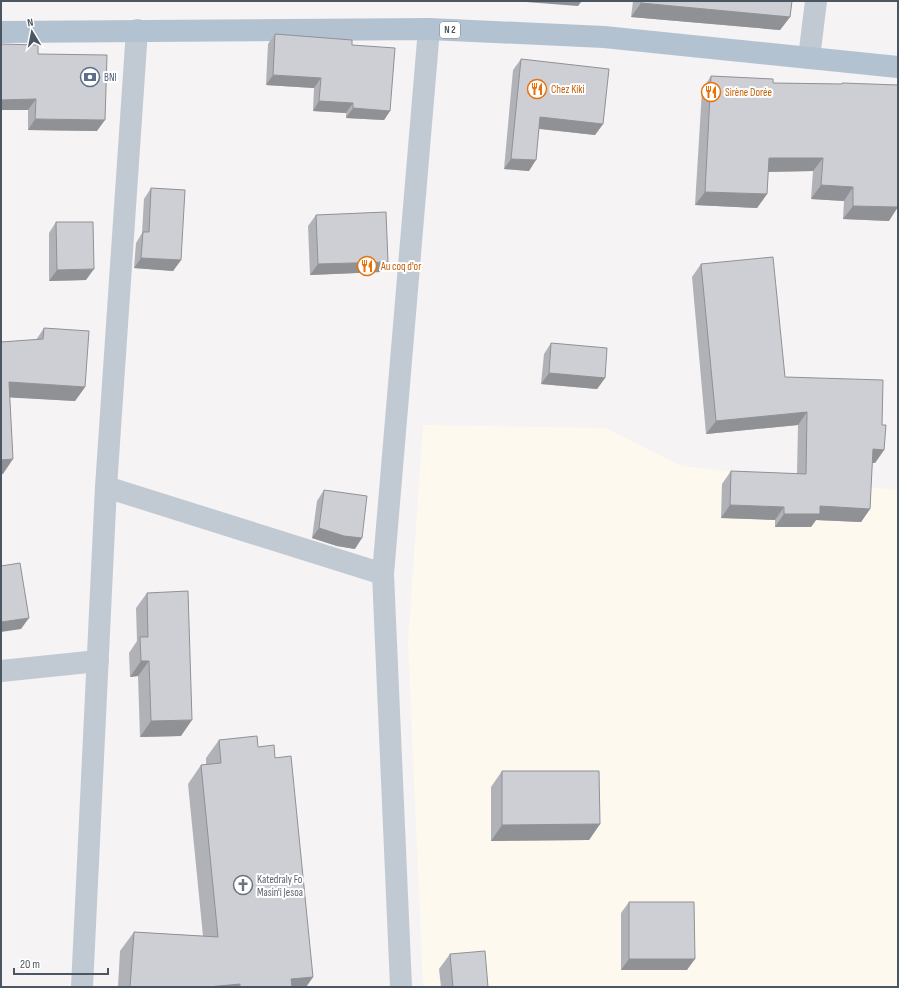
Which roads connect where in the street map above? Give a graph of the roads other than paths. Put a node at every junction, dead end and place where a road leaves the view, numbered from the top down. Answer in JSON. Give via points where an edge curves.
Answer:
{"nodes":[{"id":1,"x":816,"y":1,"type":"edge"},
{"id":2,"x":429,"y":28,"type":"junction"},
{"id":3,"x":137,"y":30,"type":"junction"},
{"id":4,"x":1,"y":32,"type":"edge"},
{"id":5,"x":809,"y":58,"type":"junction"},
{"id":6,"x":898,"y":67,"type":"edge"},
{"id":7,"x":106,"y":487,"type":"junction"},
{"id":8,"x":383,"y":574,"type":"junction"},
{"id":9,"x":98,"y":661,"type":"junction"},
{"id":10,"x":1,"y":671,"type":"edge"},
{"id":11,"x":82,"y":987,"type":"edge"},
{"id":12,"x":401,"y":987,"type":"edge"}],
"edges":[{"from":1,"to":5,"type":"street"},
{"from":2,"to":3,"type":"main road","number":"N 2"},
{"from":2,"to":5,"type":"main road","number":"N 2","via":[[604,37]]},
{"from":2,"to":8,"type":"street"},
{"from":3,"to":4,"type":"main road","number":"N 2"},
{"from":3,"to":7,"type":"street"},
{"from":5,"to":6,"type":"main road","number":"N 2"},
{"from":7,"to":8,"type":"street"},
{"from":7,"to":9,"type":"street"},
{"from":8,"to":12,"type":"street"},
{"from":9,"to":10,"type":"street"},
{"from":9,"to":11,"type":"street"}]}
